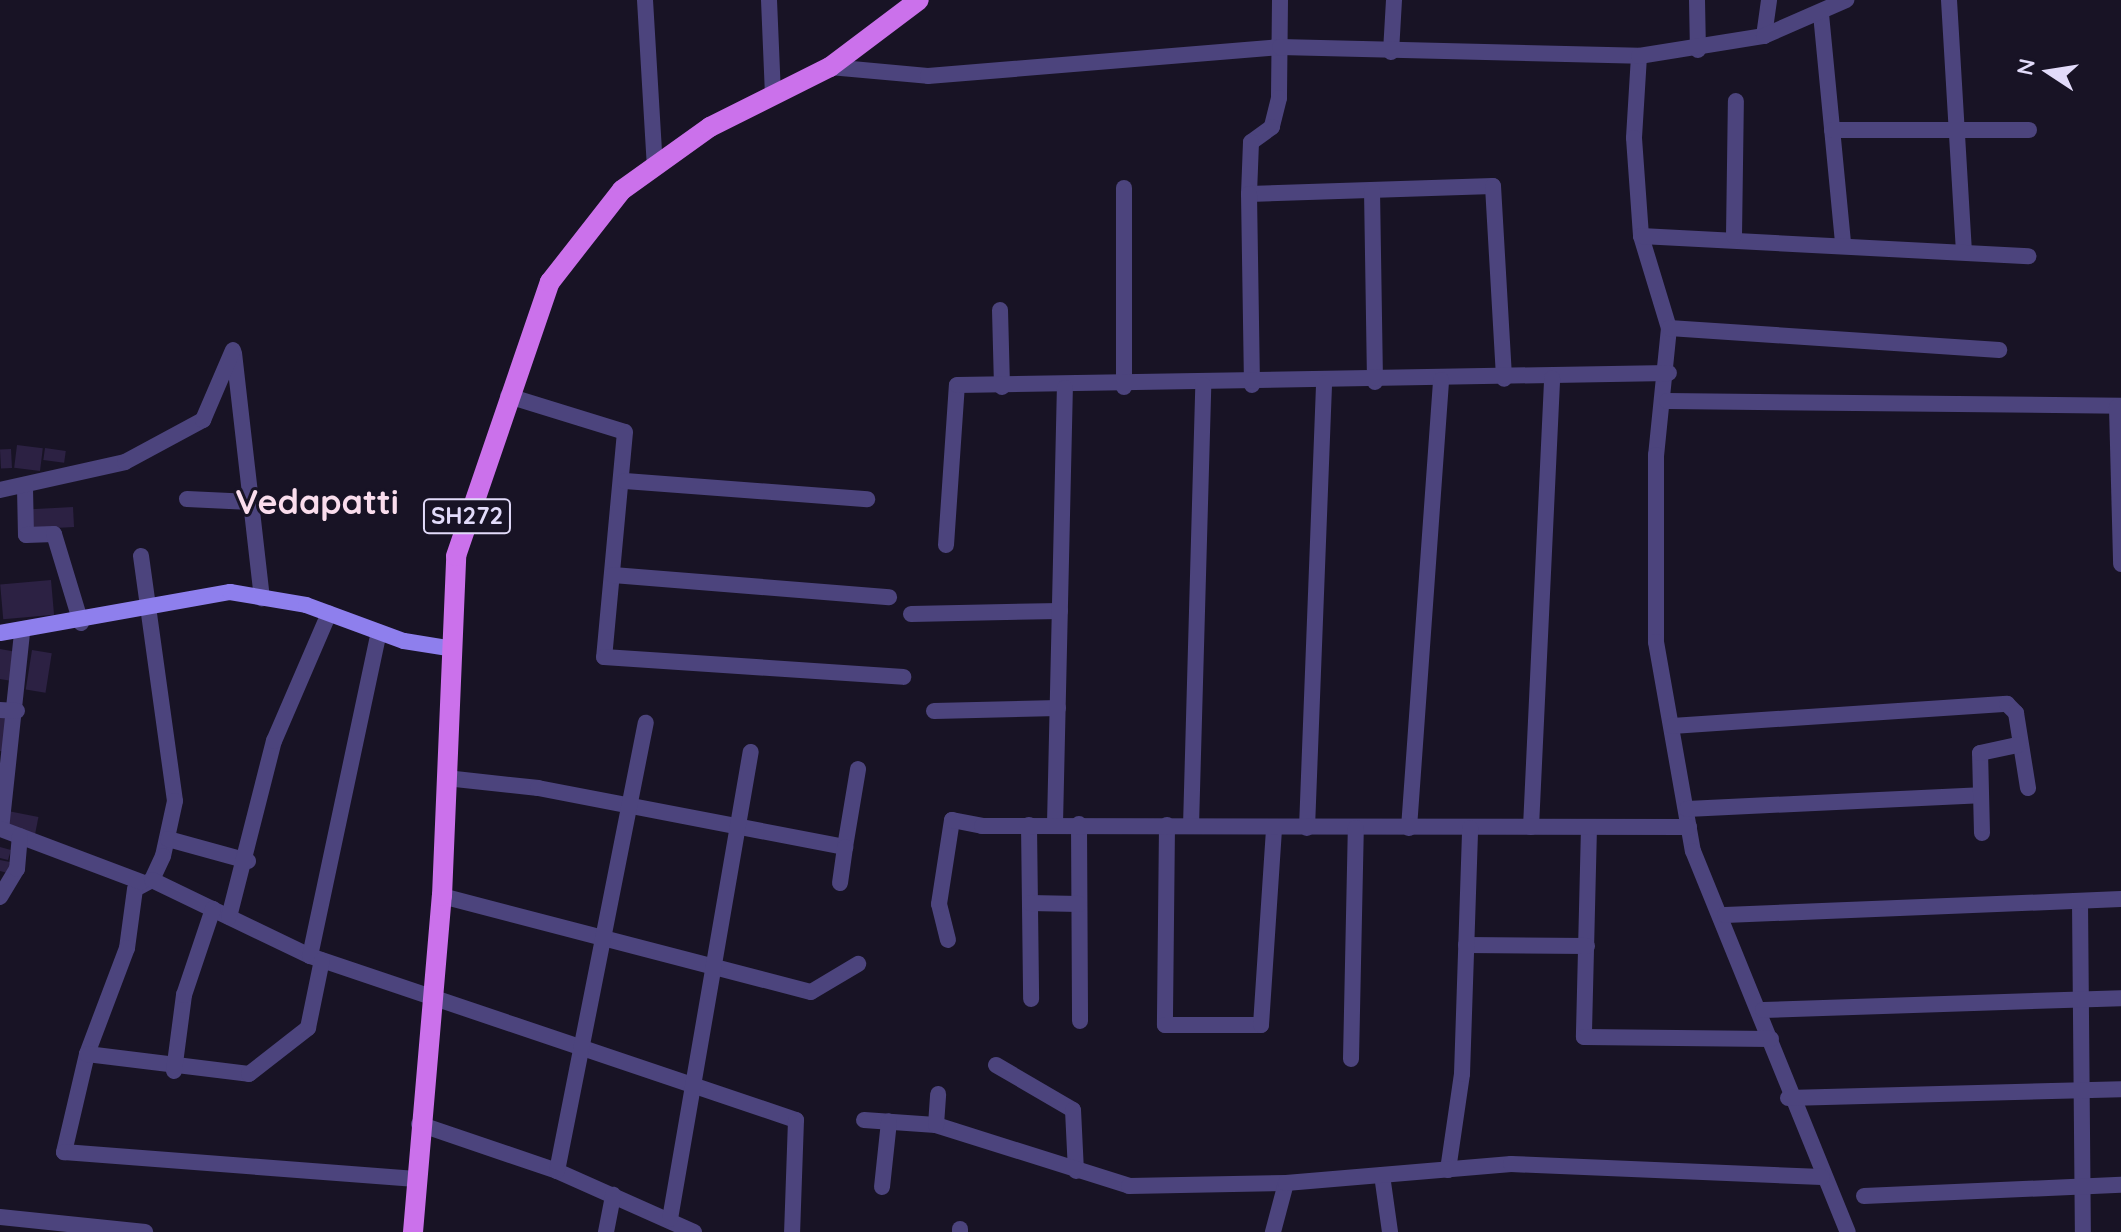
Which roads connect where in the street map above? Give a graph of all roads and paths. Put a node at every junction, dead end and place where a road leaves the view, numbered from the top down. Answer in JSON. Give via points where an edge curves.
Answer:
{"nodes":[{"id":1,"x":645,"y":0,"type":"edge"},
{"id":2,"x":769,"y":0,"type":"edge"},
{"id":3,"x":919,"y":0,"type":"edge"},
{"id":4,"x":1280,"y":0,"type":"edge"},
{"id":5,"x":1394,"y":0,"type":"edge"},
{"id":6,"x":1697,"y":0,"type":"edge"},
{"id":7,"x":1769,"y":0,"type":"edge"},
{"id":8,"x":1846,"y":0,"type":"edge"},
{"id":9,"x":1949,"y":0,"type":"edge"},
{"id":10,"x":1821,"y":14,"type":"junction"},
{"id":11,"x":1764,"y":36,"type":"junction"},
{"id":12,"x":1280,"y":47,"type":"junction"},
{"id":13,"x":1698,"y":50,"type":"junction"},
{"id":14,"x":1391,"y":52,"type":"junction"},
{"id":15,"x":1639,"y":56,"type":"junction"},
{"id":16,"x":830,"y":67,"type":"junction"},
{"id":17,"x":773,"y":97,"type":"junction"},
{"id":18,"x":1736,"y":101,"type":"dead end"},
{"id":19,"x":1832,"y":130,"type":"junction"},
{"id":20,"x":1959,"y":130,"type":"junction"},
{"id":21,"x":2029,"y":130,"type":"dead end"},
{"id":22,"x":655,"y":166,"type":"junction"},
{"id":23,"x":1124,"y":188,"type":"dead end"},
{"id":24,"x":1372,"y":190,"type":"junction"},
{"id":25,"x":1249,"y":194,"type":"junction"},
{"id":26,"x":1641,"y":236,"type":"junction"},
{"id":27,"x":1734,"y":236,"type":"junction"},
{"id":28,"x":1843,"y":241,"type":"junction"},
{"id":29,"x":1964,"y":249,"type":"junction"},
{"id":30,"x":2028,"y":256,"type":"dead end"},
{"id":31,"x":1000,"y":310,"type":"dead end"},
{"id":32,"x":1669,"y":328,"type":"junction"},
{"id":33,"x":1999,"y":350,"type":"dead end"},
{"id":34,"x":1669,"y":373,"type":"junction"},
{"id":35,"x":1552,"y":378,"type":"junction"},
{"id":36,"x":1504,"y":379,"type":"junction"},
{"id":37,"x":1441,"y":380,"type":"junction"},
{"id":38,"x":1375,"y":382,"type":"junction"},
{"id":39,"x":1324,"y":383,"type":"junction"},
{"id":40,"x":1203,"y":385,"type":"junction"},
{"id":41,"x":1252,"y":385,"type":"junction"},
{"id":42,"x":1002,"y":387,"type":"junction"},
{"id":43,"x":1124,"y":387,"type":"junction"},
{"id":44,"x":1065,"y":388,"type":"junction"},
{"id":45,"x":508,"y":396,"type":"junction"},
{"id":46,"x":1667,"y":401,"type":"junction"},
{"id":47,"x":2119,"y":407,"type":"edge"},
{"id":48,"x":625,"y":481,"type":"junction"},
{"id":49,"x":25,"y":488,"type":"junction"},
{"id":50,"x":0,"y":490,"type":"edge"},
{"id":51,"x":187,"y":499,"type":"dead end"},
{"id":52,"x":867,"y":499,"type":"dead end"},
{"id":53,"x":251,"y":502,"type":"junction"},
{"id":54,"x":946,"y":545,"type":"dead end"},
{"id":55,"x":141,"y":556,"type":"dead end"},
{"id":56,"x":2121,"y":564,"type":"edge"},
{"id":57,"x":613,"y":575,"type":"junction"},
{"id":58,"x":889,"y":597,"type":"dead end"},
{"id":59,"x":262,"y":598,"type":"junction"},
{"id":60,"x":151,"y":611,"type":"junction"},
{"id":61,"x":1060,"y":611,"type":"junction"},
{"id":62,"x":329,"y":613,"type":"junction"},
{"id":63,"x":911,"y":614,"type":"dead end"},
{"id":64,"x":81,"y":623,"type":"junction"},
{"id":65,"x":379,"y":632,"type":"junction"},
{"id":66,"x":0,"y":633,"type":"edge"},
{"id":67,"x":22,"y":633,"type":"junction"},
{"id":68,"x":448,"y":648,"type":"junction"},
{"id":69,"x":903,"y":677,"type":"dead end"},
{"id":70,"x":1058,"y":708,"type":"junction"},
{"id":71,"x":0,"y":710,"type":"edge"},
{"id":72,"x":17,"y":711,"type":"junction"},
{"id":73,"x":934,"y":711,"type":"dead end"},
{"id":74,"x":646,"y":723,"type":"dead end"},
{"id":75,"x":1672,"y":726,"type":"junction"},
{"id":76,"x":2019,"y":745,"type":"junction"},
{"id":77,"x":751,"y":752,"type":"dead end"},
{"id":78,"x":858,"y":769,"type":"dead end"},
{"id":79,"x":446,"y":778,"type":"junction"},
{"id":80,"x":2028,"y":788,"type":"dead end"},
{"id":81,"x":1980,"y":795,"type":"junction"},
{"id":82,"x":626,"y":806,"type":"junction"},
{"id":83,"x":1687,"y":809,"type":"junction"},
{"id":84,"x":738,"y":824,"type":"junction"},
{"id":85,"x":1055,"y":824,"type":"junction"},
{"id":86,"x":1079,"y":824,"type":"junction"},
{"id":87,"x":1029,"y":825,"type":"junction"},
{"id":88,"x":1167,"y":825,"type":"junction"},
{"id":89,"x":1191,"y":826,"type":"junction"},
{"id":90,"x":1274,"y":827,"type":"junction"},
{"id":91,"x":1531,"y":827,"type":"junction"},
{"id":92,"x":1589,"y":827,"type":"junction"},
{"id":93,"x":1689,"y":827,"type":"junction"},
{"id":94,"x":1307,"y":828,"type":"junction"},
{"id":95,"x":1356,"y":828,"type":"junction"},
{"id":96,"x":1409,"y":828,"type":"junction"},
{"id":97,"x":1470,"y":828,"type":"junction"},
{"id":98,"x":1982,"y":833,"type":"dead end"},
{"id":99,"x":20,"y":836,"type":"junction"},
{"id":100,"x":168,"y":839,"type":"junction"},
{"id":101,"x":845,"y":847,"type":"junction"},
{"id":102,"x":248,"y":861,"type":"junction"},
{"id":103,"x":146,"y":881,"type":"junction"},
{"id":104,"x":840,"y":883,"type":"dead end"},
{"id":105,"x":442,"y":896,"type":"junction"},
{"id":106,"x":0,"y":897,"type":"edge"},
{"id":107,"x":2121,"y":899,"type":"edge"},
{"id":108,"x":2080,"y":902,"type":"junction"},
{"id":109,"x":1030,"y":903,"type":"junction"},
{"id":110,"x":1079,"y":904,"type":"junction"},
{"id":111,"x":213,"y":909,"type":"junction"},
{"id":112,"x":1725,"y":915,"type":"junction"},
{"id":113,"x":229,"y":917,"type":"junction"},
{"id":114,"x":602,"y":936,"type":"junction"},
{"id":115,"x":948,"y":940,"type":"dead end"},
{"id":116,"x":1466,"y":945,"type":"junction"},
{"id":117,"x":1587,"y":946,"type":"junction"},
{"id":118,"x":316,"y":958,"type":"junction"},
{"id":119,"x":858,"y":964,"type":"dead end"},
{"id":120,"x":714,"y":967,"type":"junction"},
{"id":121,"x":433,"y":994,"type":"junction"},
{"id":122,"x":2121,"y":998,"type":"edge"},
{"id":123,"x":1031,"y":999,"type":"dead end"},
{"id":124,"x":2080,"y":1001,"type":"junction"},
{"id":125,"x":1763,"y":1010,"type":"junction"},
{"id":126,"x":1080,"y":1021,"type":"dead end"},
{"id":127,"x":1771,"y":1039,"type":"junction"},
{"id":128,"x":583,"y":1042,"type":"junction"},
{"id":129,"x":87,"y":1054,"type":"junction"},
{"id":130,"x":1351,"y":1059,"type":"dead end"},
{"id":131,"x":996,"y":1065,"type":"dead end"},
{"id":132,"x":174,"y":1071,"type":"junction"},
{"id":133,"x":689,"y":1085,"type":"junction"},
{"id":134,"x":2121,"y":1089,"type":"edge"},
{"id":135,"x":2083,"y":1090,"type":"junction"},
{"id":136,"x":938,"y":1094,"type":"dead end"},
{"id":137,"x":1788,"y":1098,"type":"junction"},
{"id":138,"x":864,"y":1120,"type":"dead end"},
{"id":139,"x":889,"y":1121,"type":"junction"},
{"id":140,"x":419,"y":1124,"type":"junction"},
{"id":141,"x":936,"y":1125,"type":"junction"},
{"id":142,"x":1448,"y":1170,"type":"junction"},
{"id":143,"x":557,"y":1171,"type":"junction"},
{"id":144,"x":1076,"y":1171,"type":"junction"},
{"id":145,"x":1382,"y":1175,"type":"junction"},
{"id":146,"x":1822,"y":1177,"type":"junction"},
{"id":147,"x":416,"y":1179,"type":"junction"},
{"id":148,"x":1286,"y":1183,"type":"junction"},
{"id":149,"x":2083,"y":1185,"type":"junction"},
{"id":150,"x":2121,"y":1185,"type":"edge"},
{"id":151,"x":882,"y":1187,"type":"dead end"},
{"id":152,"x":613,"y":1195,"type":"junction"},
{"id":153,"x":1864,"y":1196,"type":"dead end"},
{"id":154,"x":0,"y":1217,"type":"edge"},
{"id":155,"x":670,"y":1219,"type":"junction"},
{"id":156,"x":145,"y":1232,"type":"edge"},
{"id":157,"x":413,"y":1232,"type":"edge"},
{"id":158,"x":606,"y":1232,"type":"edge"},
{"id":159,"x":694,"y":1232,"type":"edge"},
{"id":160,"x":792,"y":1232,"type":"edge"},
{"id":161,"x":1273,"y":1232,"type":"edge"},
{"id":162,"x":1390,"y":1232,"type":"edge"},
{"id":163,"x":1848,"y":1232,"type":"edge"},
{"id":164,"x":2083,"y":1232,"type":"edge"}],
"edges":[{"from":1,"to":22,"type":"street"},
{"from":2,"to":17,"type":"street"},
{"from":3,"to":16,"type":"main road","number":"SH272"},
{"from":4,"to":12,"type":"street"},
{"from":5,"to":14,"type":"street"},
{"from":6,"to":13,"type":"street"},
{"from":7,"to":11,"type":"street"},
{"from":8,"to":10,"type":"street"},
{"from":9,"to":20,"type":"street"},
{"from":10,"to":11,"type":"street"},
{"from":10,"to":19,"type":"street"},
{"from":11,"to":13,"type":"street"},
{"from":12,"to":14,"type":"street"},
{"from":12,"to":16,"type":"street","via":[[928,76]]},
{"from":12,"to":25,"type":"street","via":[[1272,127],[1251,142]]},
{"from":13,"to":15,"type":"street"},
{"from":14,"to":15,"type":"street"},
{"from":15,"to":26,"type":"street","via":[[1634,138]]},
{"from":16,"to":17,"type":"main road","number":"SH272"},
{"from":17,"to":22,"type":"main road","number":"SH272","via":[[710,127]]},
{"from":18,"to":27,"type":"street"},
{"from":19,"to":20,"type":"street"},
{"from":19,"to":28,"type":"street"},
{"from":20,"to":21,"type":"street"},
{"from":20,"to":29,"type":"street"},
{"from":22,"to":45,"type":"main road","number":"SH272","via":[[622,190],[550,282]]},
{"from":23,"to":43,"type":"street"},
{"from":24,"to":25,"type":"street"},
{"from":24,"to":36,"type":"street","via":[[1493,186]]},
{"from":24,"to":38,"type":"street"},
{"from":25,"to":41,"type":"street"},
{"from":26,"to":27,"type":"street"},
{"from":26,"to":32,"type":"street"},
{"from":27,"to":28,"type":"street"},
{"from":28,"to":29,"type":"street"},
{"from":29,"to":30,"type":"street"},
{"from":31,"to":42,"type":"street"},
{"from":32,"to":33,"type":"street"},
{"from":32,"to":34,"type":"street"},
{"from":34,"to":35,"type":"street"},
{"from":34,"to":46,"type":"street"},
{"from":35,"to":36,"type":"street"},
{"from":35,"to":91,"type":"street"},
{"from":36,"to":37,"type":"street"},
{"from":37,"to":38,"type":"street"},
{"from":37,"to":96,"type":"street"},
{"from":38,"to":39,"type":"street"},
{"from":39,"to":41,"type":"street"},
{"from":39,"to":94,"type":"street"},
{"from":40,"to":41,"type":"street"},
{"from":40,"to":43,"type":"street"},
{"from":40,"to":89,"type":"street"},
{"from":42,"to":44,"type":"street"},
{"from":42,"to":54,"type":"street","via":[[952,391]]},
{"from":43,"to":44,"type":"street"},
{"from":44,"to":61,"type":"street"},
{"from":45,"to":48,"type":"street","via":[[621,426]]},
{"from":45,"to":68,"type":"main road","number":"SH272","via":[[456,556]]},
{"from":46,"to":47,"type":"street"},
{"from":46,"to":75,"type":"street","via":[[1656,455],[1656,642]]},
{"from":47,"to":56,"type":"street"},
{"from":48,"to":52,"type":"street"},
{"from":48,"to":57,"type":"street"},
{"from":49,"to":50,"type":"street"},
{"from":49,"to":53,"type":"street","via":[[125,462],[203,420],[233,350]]},
{"from":49,"to":64,"type":"street","via":[[26,535],[54,534]]},
{"from":51,"to":53,"type":"street"},
{"from":53,"to":59,"type":"street"},
{"from":55,"to":60,"type":"street"},
{"from":57,"to":58,"type":"street"},
{"from":57,"to":69,"type":"street","via":[[604,657]]},
{"from":59,"to":60,"type":"street","via":[[230,592]]},
{"from":59,"to":62,"type":"street"},
{"from":60,"to":64,"type":"street"},
{"from":60,"to":100,"type":"street","via":[[175,801]]},
{"from":61,"to":63,"type":"street"},
{"from":61,"to":70,"type":"street"},
{"from":62,"to":65,"type":"street"},
{"from":62,"to":102,"type":"street","via":[[274,741]]},
{"from":64,"to":67,"type":"street"},
{"from":65,"to":68,"type":"street"},
{"from":65,"to":118,"type":"street"},
{"from":66,"to":67,"type":"street"},
{"from":67,"to":72,"type":"street"},
{"from":68,"to":79,"type":"main road","number":"SH272"},
{"from":70,"to":73,"type":"street"},
{"from":70,"to":85,"type":"street"},
{"from":71,"to":72,"type":"street"},
{"from":72,"to":99,"type":"street","via":[[1,829]]},
{"from":74,"to":82,"type":"street"},
{"from":75,"to":76,"type":"street","via":[[1992,703],[2016,713]]},
{"from":75,"to":83,"type":"street"},
{"from":76,"to":80,"type":"street"},
{"from":76,"to":81,"type":"street","via":[[1980,753]]},
{"from":77,"to":84,"type":"street"},
{"from":78,"to":101,"type":"street"},
{"from":79,"to":82,"type":"street"},
{"from":79,"to":105,"type":"main road","number":"SH272"},
{"from":81,"to":83,"type":"street"},
{"from":81,"to":98,"type":"street"},
{"from":82,"to":84,"type":"street"},
{"from":82,"to":114,"type":"street"},
{"from":83,"to":93,"type":"street"},
{"from":84,"to":101,"type":"street"},
{"from":84,"to":120,"type":"street"},
{"from":85,"to":86,"type":"street"},
{"from":85,"to":87,"type":"street"},
{"from":86,"to":88,"type":"street"},
{"from":86,"to":110,"type":"street"},
{"from":87,"to":109,"type":"street"},
{"from":87,"to":115,"type":"street","via":[[952,820],[939,904]]},
{"from":88,"to":89,"type":"street"},
{"from":88,"to":90,"type":"street","via":[[1165,1025],[1261,1025]]},
{"from":89,"to":90,"type":"street"},
{"from":90,"to":94,"type":"street"},
{"from":91,"to":92,"type":"street"},
{"from":91,"to":97,"type":"street"},
{"from":92,"to":93,"type":"street"},
{"from":92,"to":117,"type":"street"},
{"from":93,"to":112,"type":"street","via":[[1693,851]]},
{"from":94,"to":95,"type":"street"},
{"from":95,"to":96,"type":"street"},
{"from":95,"to":130,"type":"street"},
{"from":96,"to":97,"type":"street"},
{"from":97,"to":116,"type":"street"},
{"from":99,"to":103,"type":"street"},
{"from":99,"to":106,"type":"street","via":[[17,869]]},
{"from":100,"to":102,"type":"street"},
{"from":100,"to":103,"type":"street"},
{"from":101,"to":104,"type":"street"},
{"from":102,"to":113,"type":"street"},
{"from":103,"to":111,"type":"street"},
{"from":103,"to":129,"type":"street"},
{"from":105,"to":114,"type":"street"},
{"from":105,"to":121,"type":"main road","number":"SH272"},
{"from":107,"to":108,"type":"street"},
{"from":108,"to":112,"type":"street"},
{"from":108,"to":124,"type":"street"},
{"from":109,"to":110,"type":"street"},
{"from":109,"to":123,"type":"street"},
{"from":110,"to":126,"type":"street"},
{"from":111,"to":113,"type":"street"},
{"from":111,"to":132,"type":"street","via":[[184,995]]},
{"from":112,"to":125,"type":"street"},
{"from":113,"to":118,"type":"street"},
{"from":114,"to":120,"type":"street"},
{"from":114,"to":128,"type":"street"},
{"from":116,"to":117,"type":"street"},
{"from":116,"to":142,"type":"street","via":[[1462,1074]]},
{"from":117,"to":127,"type":"street","via":[[1584,1037]]},
{"from":118,"to":121,"type":"street"},
{"from":118,"to":132,"type":"street","via":[[308,1028],[249,1074]]},
{"from":119,"to":120,"type":"street","via":[[811,992]]},
{"from":120,"to":133,"type":"street"},
{"from":121,"to":128,"type":"street"},
{"from":121,"to":140,"type":"main road","number":"SH272"},
{"from":122,"to":124,"type":"street"},
{"from":124,"to":125,"type":"street"},
{"from":124,"to":135,"type":"street"},
{"from":125,"to":127,"type":"street"},
{"from":127,"to":137,"type":"street"},
{"from":128,"to":133,"type":"street"},
{"from":128,"to":143,"type":"street"},
{"from":129,"to":132,"type":"street"},
{"from":129,"to":147,"type":"street","via":[[64,1152]]},
{"from":131,"to":144,"type":"street","via":[[1073,1110]]},
{"from":133,"to":155,"type":"street"},
{"from":133,"to":160,"type":"street","via":[[796,1120]]},
{"from":134,"to":135,"type":"street"},
{"from":135,"to":137,"type":"street"},
{"from":135,"to":149,"type":"street"},
{"from":136,"to":141,"type":"street"},
{"from":137,"to":146,"type":"street"},
{"from":138,"to":139,"type":"street"},
{"from":139,"to":141,"type":"street"},
{"from":139,"to":151,"type":"street"},
{"from":140,"to":143,"type":"street"},
{"from":140,"to":147,"type":"main road","number":"SH272"},
{"from":141,"to":144,"type":"street"},
{"from":142,"to":145,"type":"street"},
{"from":142,"to":146,"type":"street","via":[[1511,1164]]},
{"from":143,"to":152,"type":"street"},
{"from":144,"to":148,"type":"street","via":[[1129,1186]]},
{"from":145,"to":148,"type":"street"},
{"from":145,"to":162,"type":"street"},
{"from":146,"to":163,"type":"street"},
{"from":147,"to":157,"type":"main road","number":"SH272"},
{"from":148,"to":161,"type":"street"},
{"from":149,"to":150,"type":"street"},
{"from":149,"to":153,"type":"street"},
{"from":149,"to":164,"type":"street"},
{"from":152,"to":155,"type":"street"},
{"from":152,"to":158,"type":"street"},
{"from":154,"to":156,"type":"street"},
{"from":155,"to":159,"type":"street"}]}
